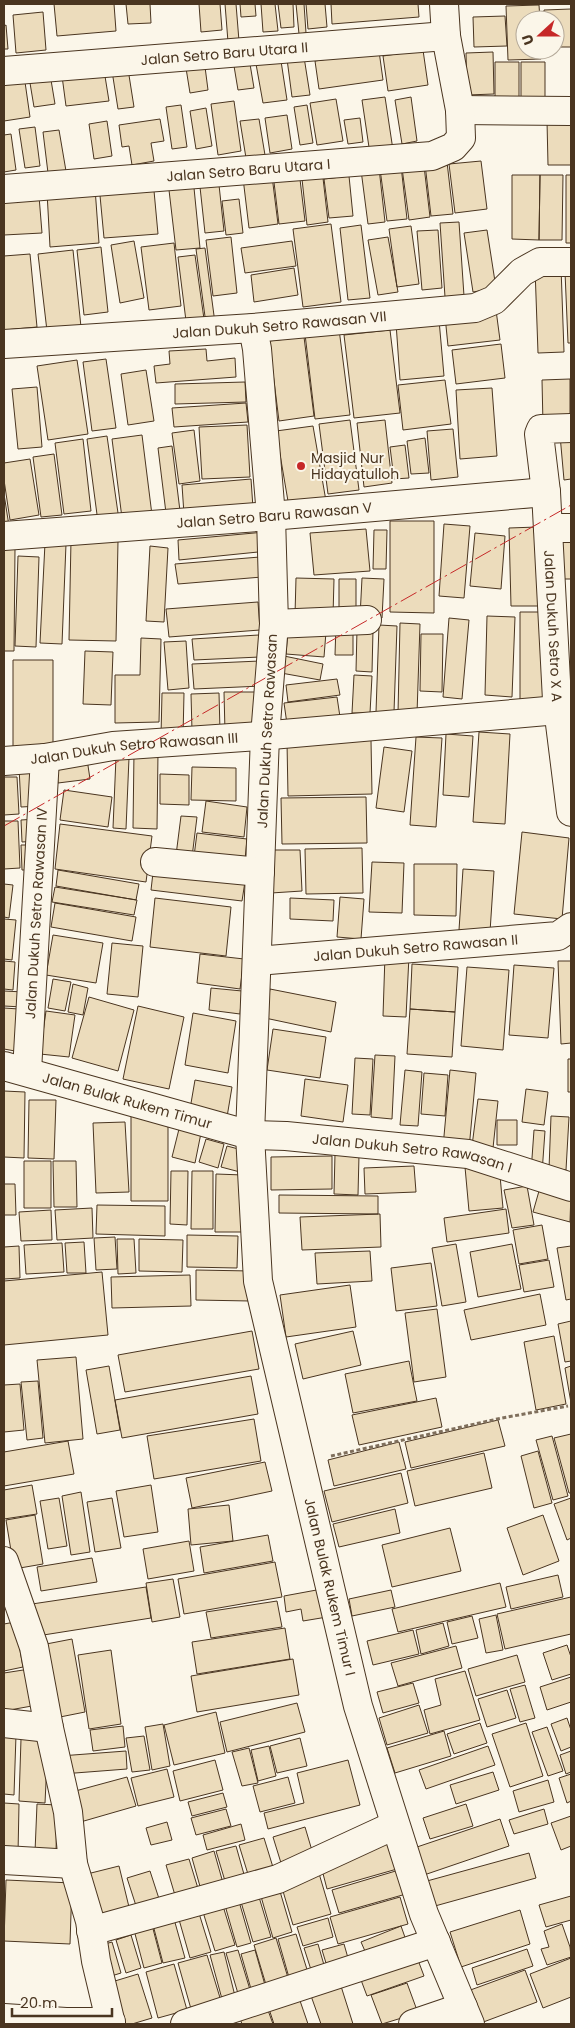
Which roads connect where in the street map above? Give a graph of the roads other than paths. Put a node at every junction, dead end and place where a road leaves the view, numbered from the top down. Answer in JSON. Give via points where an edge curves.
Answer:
{"nodes":[{"id":1,"x":444,"y":4,"type":"edge"},
{"id":2,"x":446,"y":36,"type":"junction"},
{"id":3,"x":4,"y":71,"type":"edge"},
{"id":4,"x":460,"y":110,"type":"junction"},
{"id":5,"x":571,"y":111,"type":"edge"},
{"id":6,"x":4,"y":189,"type":"edge"},
{"id":7,"x":571,"y":262,"type":"edge"},
{"id":8,"x":253,"y":328,"type":"junction"},
{"id":9,"x":4,"y":344,"type":"edge"},
{"id":10,"x":571,"y":428,"type":"edge"},
{"id":11,"x":541,"y":492,"type":"junction"},
{"id":12,"x":271,"y":516,"type":"junction"},
{"id":13,"x":560,"y":528,"type":"edge"},
{"id":14,"x":4,"y":536,"type":"edge"},
{"id":15,"x":367,"y":620,"type":"dead end"},
{"id":16,"x":274,"y":624,"type":"junction"},
{"id":17,"x":562,"y":703,"type":"edge"},
{"id":18,"x":265,"y":736,"type":"junction"},
{"id":19,"x":44,"y":758,"type":"junction"},
{"id":20,"x":4,"y":761,"type":"edge"},
{"id":21,"x":571,"y":812,"type":"edge"},
{"id":22,"x":155,"y":862,"type":"dead end"},
{"id":23,"x":260,"y":872,"type":"junction"},
{"id":24,"x":571,"y":927,"type":"edge"},
{"id":25,"x":257,"y":961,"type":"junction"},
{"id":26,"x":15,"y":1068,"type":"edge"},
{"id":27,"x":250,"y":1135,"type":"junction"},
{"id":28,"x":571,"y":1187,"type":"edge"},
{"id":29,"x":4,"y":1561,"type":"edge"},
{"id":30,"x":4,"y":1722,"type":"edge"},
{"id":31,"x":49,"y":1728,"type":"junction"},
{"id":32,"x":395,"y":1825,"type":"junction"},
{"id":33,"x":4,"y":1860,"type":"edge"},
{"id":34,"x":73,"y":1864,"type":"junction"},
{"id":35,"x":92,"y":1931,"type":"junction"},
{"id":36,"x":436,"y":1942,"type":"junction"},
{"id":37,"x":466,"y":2015,"type":"edge"},
{"id":38,"x":4,"y":2018,"type":"edge"},
{"id":39,"x":111,"y":2023,"type":"edge"},
{"id":40,"x":185,"y":2024,"type":"edge"},
{"id":41,"x":413,"y":2024,"type":"edge"}],
"edges":[{"from":1,"to":2,"type":"street"},
{"from":2,"to":3,"type":"street","name":"Jalan Setro Baru Utara II"},
{"from":2,"to":4,"type":"street"},
{"from":4,"to":5,"type":"street"},
{"from":4,"to":6,"type":"street","name":"Jalan Setro Baru Utara I","via":[[460,138],[453,147],[432,156]]},
{"from":7,"to":8,"type":"street","name":"Jalan Dukuh Setro Rawasan VII","via":[[540,262],[522,272],[494,300],[475,308]]},
{"from":8,"to":9,"type":"street","name":"Jalan Dukuh Setro Rawasan VII"},
{"from":8,"to":12,"type":"street","name":"Jalan Dukuh Setro Rawasan"},
{"from":10,"to":11,"type":"street","name":"Jalan Dukuh Setro X A","via":[[541,429]]},
{"from":11,"to":12,"type":"street","name":"Jalan Setro Baru Rawasan V"},
{"from":11,"to":13,"type":"street","name":"Jalan Dukuh Setro X A"},
{"from":12,"to":14,"type":"street","name":"Jalan Setro Baru Rawasan V"},
{"from":12,"to":16,"type":"street","name":"Jalan Dukuh Setro Rawasan"},
{"from":13,"to":17,"type":"street","name":"Jalan Dukuh Setro X A"},
{"from":15,"to":16,"type":"street"},
{"from":16,"to":18,"type":"street","name":"Jalan Dukuh Setro Rawasan"},
{"from":17,"to":18,"type":"street","name":"Jalan Dukuh Setro Rawasan III"},
{"from":17,"to":21,"type":"street","name":"Jalan Dukuh Setro X A"},
{"from":18,"to":19,"type":"street","name":"Jalan Dukuh Setro Rawasan III","via":[[113,746]]},
{"from":18,"to":23,"type":"street","name":"Jalan Dukuh Setro Rawasan"},
{"from":19,"to":20,"type":"street","name":"Jalan Dukuh Setro Rawasan III"},
{"from":19,"to":26,"type":"street","name":"Jalan Dukuh Setro Rawasan IV"},
{"from":22,"to":23,"type":"street"},
{"from":23,"to":25,"type":"street","name":"Jalan Dukuh Setro Rawasan"},
{"from":24,"to":25,"type":"street","name":"Jalan Dukuh Setro Rawasan II","via":[[558,936]]},
{"from":25,"to":27,"type":"street","name":"Jalan Dukuh Setro Rawasan"},
{"from":26,"to":27,"type":"street","name":"Jalan Bulak Rukem Timur"},
{"from":27,"to":28,"type":"street","name":"Jalan Dukuh Setro Rawasan I","via":[[468,1154]]},
{"from":27,"to":32,"type":"street","name":"Jalan Bulak Rukem Timur I","via":[[258,1281],[358,1706]]},
{"from":29,"to":31,"type":"street","via":[[34,1647]]},
{"from":30,"to":31,"type":"street"},
{"from":31,"to":34,"type":"street","via":[[68,1812]]},
{"from":32,"to":35,"type":"street","via":[[278,1879]]},
{"from":32,"to":36,"type":"street","name":"Jalan Bulak Rukem Timur I"},
{"from":33,"to":34,"type":"street"},
{"from":34,"to":35,"type":"street"},
{"from":35,"to":39,"type":"street"},
{"from":36,"to":37,"type":"street","name":"Jalan Bulak Rukem Timur I"},
{"from":36,"to":40,"type":"street"},
{"from":37,"to":41,"type":"street"},
{"from":38,"to":39,"type":"street"}]}
